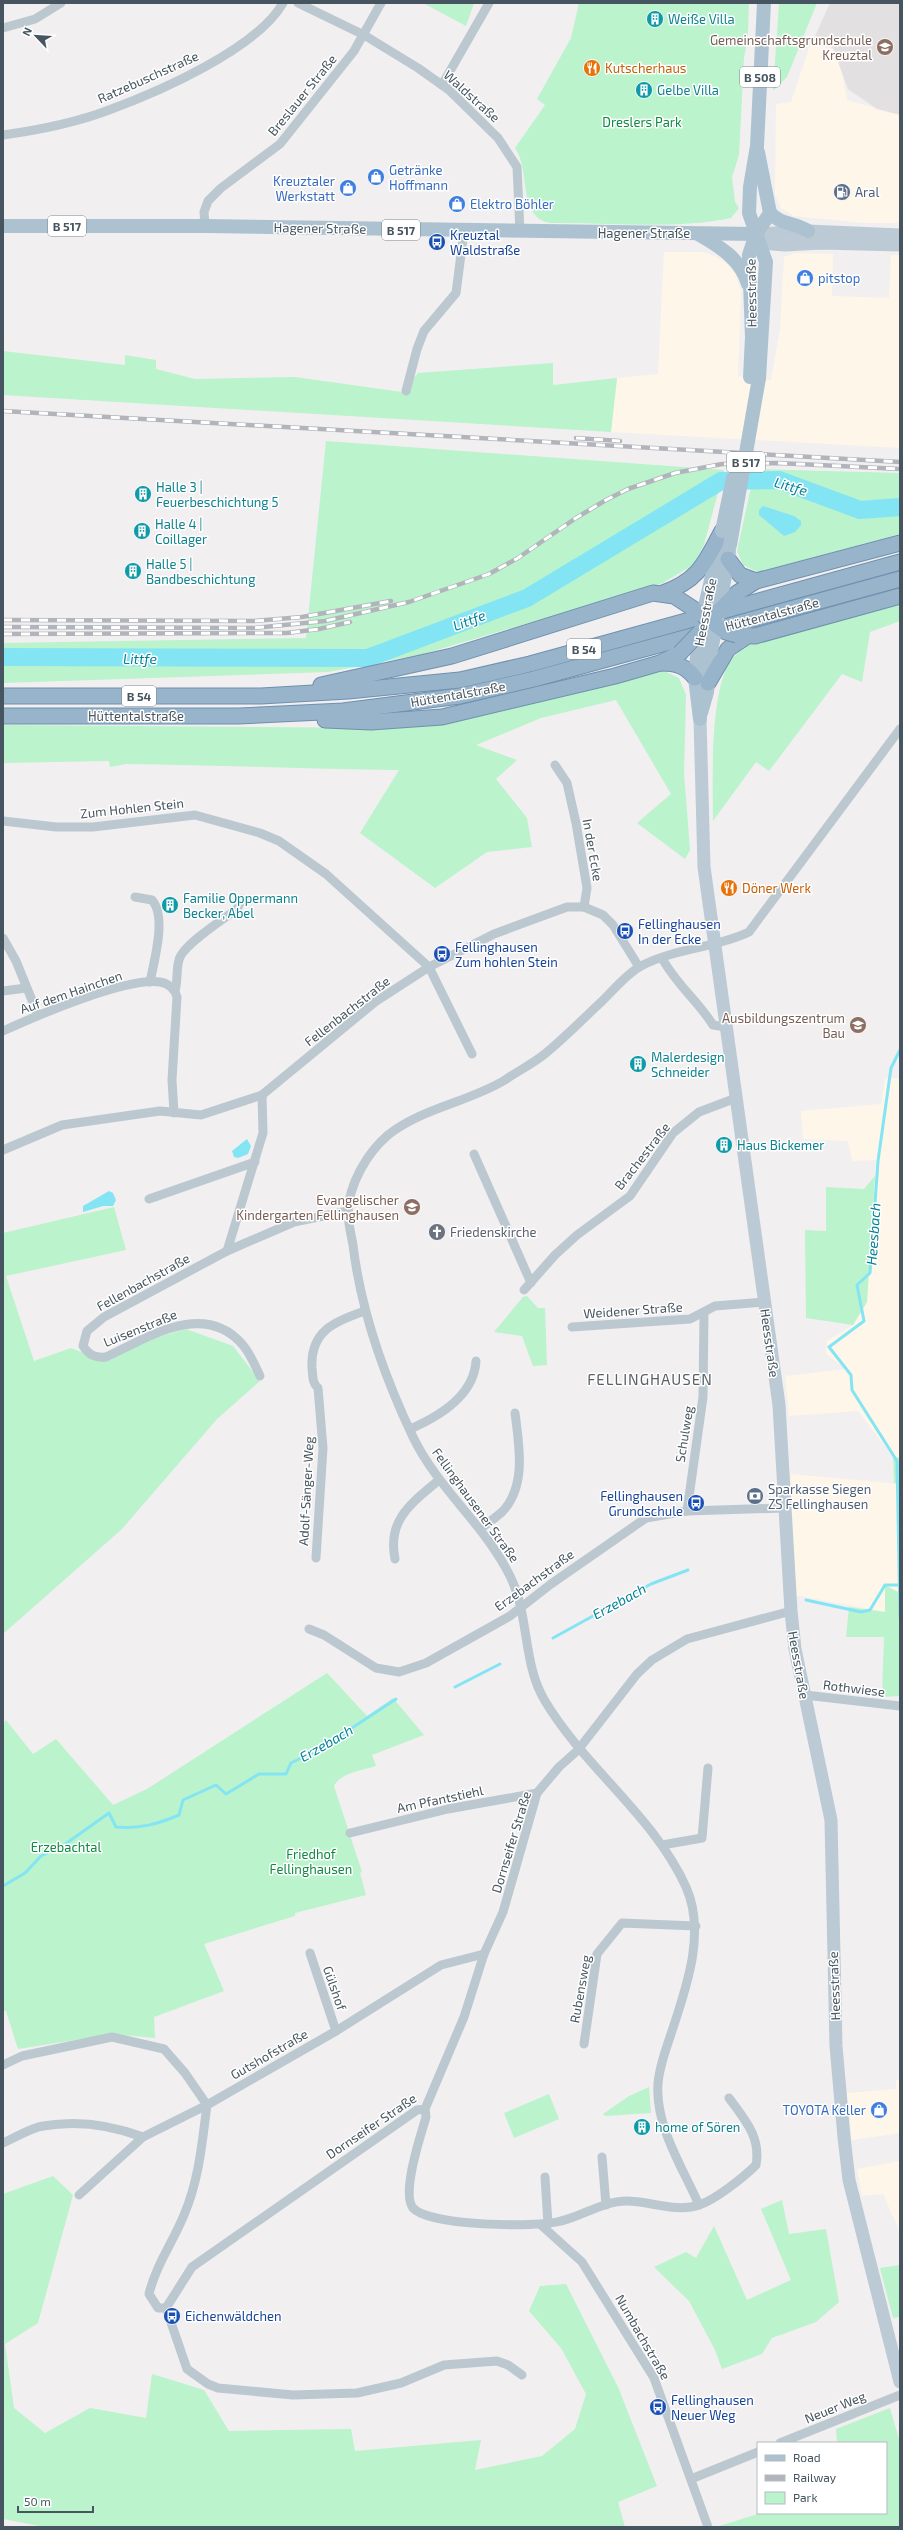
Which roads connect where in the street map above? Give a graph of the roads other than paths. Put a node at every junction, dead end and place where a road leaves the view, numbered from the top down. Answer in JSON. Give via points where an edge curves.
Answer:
{"nodes":[{"id":1,"x":61,"y":3,"type":"edge"},
{"id":2,"x":283,"y":3,"type":"edge"},
{"id":3,"x":298,"y":3,"type":"edge"},
{"id":4,"x":381,"y":3,"type":"edge"},
{"id":5,"x":489,"y":3,"type":"edge"},
{"id":6,"x":764,"y":3,"type":"edge"},
{"id":7,"x":3,"y":28,"type":"edge"},
{"id":8,"x":364,"y":35,"type":"junction"},
{"id":9,"x":442,"y":85,"type":"junction"},
{"id":10,"x":3,"y":135,"type":"edge"},
{"id":11,"x":757,"y":146,"type":"junction"},
{"id":12,"x":770,"y":213,"type":"junction"},
{"id":13,"x":3,"y":226,"type":"edge"},
{"id":14,"x":205,"y":226,"type":"junction"},
{"id":15,"x":464,"y":231,"type":"junction"},
{"id":16,"x":808,"y":231,"type":"junction"},
{"id":17,"x":520,"y":232,"type":"junction"},
{"id":18,"x":697,"y":233,"type":"junction"},
{"id":19,"x":756,"y":234,"type":"junction"},
{"id":20,"x":900,"y":235,"type":"edge"},
{"id":21,"x":900,"y":245,"type":"edge"},
{"id":22,"x":751,"y":298,"type":"junction"},
{"id":23,"x":754,"y":378,"type":"junction"},
{"id":24,"x":406,"y":391,"type":"dead end"},
{"id":25,"x":722,"y":531,"type":"junction"},
{"id":26,"x":900,"y":543,"type":"edge"},
{"id":27,"x":729,"y":552,"type":"junction"},
{"id":28,"x":900,"y":562,"type":"edge"},
{"id":29,"x":900,"y":579,"type":"edge"},
{"id":30,"x":756,"y":581,"type":"junction"},
{"id":31,"x":663,"y":593,"type":"junction"},
{"id":32,"x":900,"y":596,"type":"edge"},
{"id":33,"x":708,"y":625,"type":"junction"},
{"id":34,"x":741,"y":636,"type":"junction"},
{"id":35,"x":660,"y":663,"type":"junction"},
{"id":36,"x":701,"y":680,"type":"junction"},
{"id":37,"x":3,"y":696,"type":"edge"},
{"id":38,"x":261,"y":696,"type":"junction"},
{"id":39,"x":3,"y":716,"type":"edge"},
{"id":40,"x":238,"y":716,"type":"junction"},
{"id":41,"x":700,"y":723,"type":"joint"},
{"id":42,"x":900,"y":728,"type":"edge"},
{"id":43,"x":555,"y":765,"type":"dead end"},
{"id":44,"x":3,"y":821,"type":"edge"},
{"id":45,"x":135,"y":897,"type":"dead end"},
{"id":46,"x":242,"y":899,"type":"dead end"},
{"id":47,"x":584,"y":907,"type":"junction"},
{"id":48,"x":3,"y":938,"type":"edge"},
{"id":49,"x":714,"y":943,"type":"junction"},
{"id":50,"x":662,"y":958,"type":"junction"},
{"id":51,"x":429,"y":967,"type":"junction"},
{"id":52,"x":639,"y":967,"type":"junction"},
{"id":53,"x":150,"y":982,"type":"junction"},
{"id":54,"x":26,"y":988,"type":"junction"},
{"id":55,"x":3,"y":991,"type":"edge"},
{"id":56,"x":175,"y":991,"type":"junction"},
{"id":57,"x":38,"y":1015,"type":"junction"},
{"id":58,"x":726,"y":1027,"type":"junction"},
{"id":59,"x":3,"y":1031,"type":"edge"},
{"id":60,"x":472,"y":1054,"type":"dead end"},
{"id":61,"x":262,"y":1095,"type":"junction"},
{"id":62,"x":736,"y":1098,"type":"junction"},
{"id":63,"x":174,"y":1113,"type":"junction"},
{"id":64,"x":3,"y":1150,"type":"edge"},
{"id":65,"x":474,"y":1154,"type":"dead end"},
{"id":66,"x":256,"y":1162,"type":"junction"},
{"id":67,"x":149,"y":1200,"type":"dead end"},
{"id":68,"x":348,"y":1211,"type":"junction"},
{"id":69,"x":227,"y":1250,"type":"junction"},
{"id":70,"x":765,"y":1302,"type":"junction"},
{"id":71,"x":365,"y":1311,"type":"junction"},
{"id":72,"x":704,"y":1313,"type":"junction"},
{"id":73,"x":572,"y":1327,"type":"dead end"},
{"id":74,"x":82,"y":1346,"type":"joint"},
{"id":75,"x":476,"y":1361,"type":"dead end"},
{"id":76,"x":260,"y":1376,"type":"dead end"},
{"id":77,"x":515,"y":1413,"type":"dead end"},
{"id":78,"x":410,"y":1429,"type":"junction"},
{"id":79,"x":439,"y":1480,"type":"junction"},
{"id":80,"x":784,"y":1508,"type":"junction"},
{"id":81,"x":687,"y":1510,"type":"junction"},
{"id":82,"x":480,"y":1529,"type":"junction"},
{"id":83,"x":316,"y":1558,"type":"dead end"},
{"id":84,"x":395,"y":1558,"type":"dead end"},
{"id":85,"x":522,"y":1606,"type":"junction"},
{"id":86,"x":790,"y":1612,"type":"junction"},
{"id":87,"x":309,"y":1629,"type":"dead end"},
{"id":88,"x":804,"y":1695,"type":"junction"},
{"id":89,"x":900,"y":1706,"type":"edge"},
{"id":90,"x":578,"y":1750,"type":"junction"},
{"id":91,"x":708,"y":1768,"type":"dead end"},
{"id":92,"x":537,"y":1793,"type":"junction"},
{"id":93,"x":350,"y":1833,"type":"dead end"},
{"id":94,"x":662,"y":1845,"type":"junction"},
{"id":95,"x":696,"y":1926,"type":"junction"},
{"id":96,"x":310,"y":1953,"type":"dead end"},
{"id":97,"x":484,"y":1954,"type":"junction"},
{"id":98,"x":336,"y":2031,"type":"junction"},
{"id":99,"x":584,"y":2044,"type":"dead end"},
{"id":100,"x":3,"y":2065,"type":"edge"},
{"id":101,"x":729,"y":2098,"type":"dead end"},
{"id":102,"x":207,"y":2104,"type":"junction"},
{"id":103,"x":425,"y":2109,"type":"junction"},
{"id":104,"x":143,"y":2137,"type":"junction"},
{"id":105,"x":3,"y":2143,"type":"edge"},
{"id":106,"x":602,"y":2157,"type":"dead end"},
{"id":107,"x":545,"y":2178,"type":"dead end"},
{"id":108,"x":79,"y":2195,"type":"dead end"},
{"id":109,"x":606,"y":2205,"type":"junction"},
{"id":110,"x":699,"y":2206,"type":"junction"},
{"id":111,"x":544,"y":2224,"type":"junction"},
{"id":112,"x":166,"y":2308,"type":"junction"},
{"id":113,"x":522,"y":2375,"type":"dead end"},
{"id":114,"x":900,"y":2382,"type":"edge"},
{"id":115,"x":900,"y":2395,"type":"edge"},
{"id":116,"x":782,"y":2442,"type":"edge"},
{"id":117,"x":757,"y":2452,"type":"edge"},
{"id":118,"x":691,"y":2478,"type":"junction"},
{"id":119,"x":708,"y":2527,"type":"edge"}],
"edges":[{"from":1,"to":7,"type":"street","via":[[35,19]]},
{"from":2,"to":10,"type":"street","name":"Ratzebuschstraße","via":[[265,26],[221,58],[164,86],[109,110],[33,131]]},
{"from":3,"to":8,"type":"street","name":"Waldstraße"},
{"from":4,"to":8,"type":"street","name":"Breslauer Straße"},
{"from":5,"to":9,"type":"street"},
{"from":6,"to":11,"type":"main road","number":"B 508"},
{"from":8,"to":9,"type":"street","name":"Waldstraße"},
{"from":8,"to":14,"type":"street","name":"Breslauer Straße","via":[[317,100],[280,144],[221,188],[208,201],[204,212]]},
{"from":9,"to":17,"type":"street","name":"Waldstraße","via":[[498,138],[512,156],[519,176]]},
{"from":11,"to":12,"type":"main road"},
{"from":11,"to":19,"type":"main road","number":"B 508","via":[[750,187],[749,213]]},
{"from":12,"to":16,"type":"main road","via":[[777,220],[801,226]]},
{"from":12,"to":19,"type":"main road"},
{"from":13,"to":14,"type":"main road","name":"Hagener Straße","number":"B 517"},
{"from":14,"to":15,"type":"main road","name":"Hagener Straße","number":"B 517"},
{"from":15,"to":17,"type":"main road","name":"Hagener Straße","number":"B 517"},
{"from":15,"to":24,"type":"street","via":[[456,293],[424,331]]},
{"from":16,"to":19,"type":"main road","name":"Hagener Straße"},
{"from":16,"to":20,"type":"main road","name":"Hagener Straße"},
{"from":17,"to":18,"type":"main road","name":"Hagener Straße","number":"B 517"},
{"from":18,"to":19,"type":"main road","name":"Hagener Straße","number":"B 517"},
{"from":18,"to":22,"type":"main road","number":"B 517","via":[[734,259],[745,273]]},
{"from":19,"to":21,"type":"main road","name":"Hagener Straße","via":[[772,244],[785,245]]},
{"from":19,"to":22,"type":"main road","name":"Heesstraße","number":"B 517","via":[[749,256]]},
{"from":19,"to":23,"type":"main road","name":"Heesstraße","number":"B 517","via":[[766,262]]},
{"from":22,"to":23,"type":"main road","name":"Heesstraße","number":"B 517"},
{"from":23,"to":25,"type":"main road","name":"Heesstraße","number":"B 517","bridge":true},
{"from":23,"to":27,"type":"main road","name":"Heesstraße","number":"B 517","bridge":true},
{"from":25,"to":31,"type":"highway","via":[[702,569],[692,579]]},
{"from":25,"to":33,"type":"main road","name":"Heesstraße","number":"B 517","via":[[708,592]]},
{"from":26,"to":30,"type":"highway"},
{"from":27,"to":30,"type":"highway","via":[[740,575]]},
{"from":27,"to":33,"type":"main road","name":"Heesstraße","number":"B 517","via":[[722,594]]},
{"from":28,"to":38,"type":"highway","name":"Hüttentalstraße","number":"B 54","via":[[530,664],[474,677],[348,691]]},
{"from":29,"to":40,"type":"highway","name":"Hüttentalstraße","number":"B 54","via":[[534,679],[460,696],[343,711]]},
{"from":30,"to":33,"type":"highway","via":[[737,593]]},
{"from":31,"to":33,"type":"highway","via":[[691,606]]},
{"from":31,"to":38,"type":"highway","via":[[602,608],[452,656],[365,677]]},
{"from":32,"to":34,"type":"highway"},
{"from":33,"to":34,"type":"highway","bridge":true},
{"from":33,"to":35,"type":"highway","bridge":true,"via":[[680,653]]},
{"from":33,"to":36,"type":"main road","name":"Heesstraße","number":"B 517"},
{"from":33,"to":36,"type":"main road","name":"Heesstraße","number":"B 517","bridge":true,"via":[[711,651]]},
{"from":34,"to":36,"type":"highway"},
{"from":35,"to":36,"type":"highway","via":[[678,664]]},
{"from":35,"to":40,"type":"highway","via":[[530,698],[442,717],[371,722]]},
{"from":36,"to":41,"type":"main road","name":"Heesstraße","number":"B 517"},
{"from":37,"to":38,"type":"highway","name":"Hüttentalstraße","number":"B 54"},
{"from":39,"to":40,"type":"highway","name":"Hüttentalstraße","number":"B 54"},
{"from":41,"to":49,"type":"main road","name":"Heesstraße","via":[[704,867]]},
{"from":42,"to":49,"type":"street","via":[[749,932],[731,940]]},
{"from":43,"to":47,"type":"street","name":"In der Ecke","via":[[567,783],[576,823],[587,888]]},
{"from":44,"to":51,"type":"street","name":"Zum Hohlen Stein","via":[[56,827],[93,827],[195,815],[260,833],[294,850],[326,874]]},
{"from":45,"to":53,"type":"street","via":[[152,900],[159,914],[157,950]]},
{"from":46,"to":56,"type":"street","via":[[237,909],[186,948],[178,959]]},
{"from":47,"to":51,"type":"street","name":"Fellenbachstraße","via":[[567,907],[494,934]]},
{"from":47,"to":52,"type":"street","via":[[603,915],[613,925]]},
{"from":48,"to":54,"type":"street","via":[[16,961]]},
{"from":49,"to":50,"type":"street","name":"Fellinghausener Straße"},
{"from":49,"to":58,"type":"main road","name":"Heesstraße"},
{"from":50,"to":52,"type":"street","name":"Fellinghausener Straße"},
{"from":50,"to":58,"type":"street","via":[[667,969],[700,1005],[713,1025]]},
{"from":51,"to":60,"type":"street"},
{"from":51,"to":61,"type":"street","name":"Fellenbachstraße","via":[[376,1002]]},
{"from":52,"to":68,"type":"street","name":"Fellinghausener Straße","via":[[543,1056],[489,1090],[450,1104],[388,1135],[370,1153],[363,1166]]},
{"from":53,"to":56,"type":"street","name":"Auf dem Hainchen","via":[[162,982]]},
{"from":53,"to":57,"type":"street","name":"Auf dem Hainchen","via":[[114,989]]},
{"from":54,"to":55,"type":"street"},
{"from":54,"to":57,"type":"street"},
{"from":56,"to":63,"type":"street","via":[[177,997],[172,1080]]},
{"from":57,"to":59,"type":"street","name":"Auf dem Hainchen"},
{"from":58,"to":62,"type":"main road","name":"Heesstraße"},
{"from":61,"to":63,"type":"street","via":[[201,1115]]},
{"from":61,"to":66,"type":"street","via":[[263,1133]]},
{"from":62,"to":65,"type":"street","name":"Brachestraße","via":[[699,1112],[673,1133],[630,1196],[577,1234],[527,1287]]},
{"from":62,"to":70,"type":"main road","name":"Heesstraße"},
{"from":63,"to":64,"type":"street","via":[[160,1111],[62,1125]]},
{"from":66,"to":67,"type":"street"},
{"from":66,"to":69,"type":"street"},
{"from":68,"to":69,"type":"street","name":"Fellenbachstraße","via":[[294,1222]]},
{"from":68,"to":71,"type":"street","name":"Fellinghausener Straße"},
{"from":69,"to":74,"type":"street","name":"Fellenbachstraße","via":[[104,1317],[87,1331]]},
{"from":70,"to":72,"type":"street","name":"Weidener Straße","via":[[714,1306]]},
{"from":70,"to":80,"type":"main road","name":"Heesstraße","via":[[779,1405]]},
{"from":71,"to":78,"type":"street","name":"Fellinghausener Straße","via":[[390,1384]]},
{"from":71,"to":83,"type":"street","name":"Adolf-Sänger-Weg","via":[[332,1324],[321,1335],[313,1354],[313,1378],[318,1388],[323,1448]]},
{"from":72,"to":73,"type":"street","name":"Weidener Straße","via":[[690,1319]]},
{"from":72,"to":81,"type":"street","name":"Schulweg","via":[[703,1397]]},
{"from":74,"to":76,"type":"street","name":"Luisenstraße","via":[[87,1354],[98,1358],[106,1357],[169,1328],[194,1322],[209,1325],[236,1339],[249,1354]]},
{"from":75,"to":78,"type":"street","via":[[472,1380],[460,1396],[433,1419]]},
{"from":77,"to":82,"type":"street","via":[[520,1447],[516,1486],[502,1511]]},
{"from":78,"to":79,"type":"street","name":"Fellinghausener Straße"},
{"from":79,"to":82,"type":"street","name":"Fellinghausener Straße"},
{"from":79,"to":84,"type":"street","via":[[407,1506],[400,1518],[392,1542]]},
{"from":80,"to":81,"type":"street","name":"Erzebachstraße"},
{"from":80,"to":86,"type":"main road","name":"Heesstraße"},
{"from":81,"to":85,"type":"street","name":"Erzebachstraße","via":[[646,1518]]},
{"from":82,"to":85,"type":"street","name":"Fellinghausener Straße","via":[[510,1575]]},
{"from":85,"to":87,"type":"street","name":"Erzebachstraße","via":[[510,1616],[426,1663],[399,1672],[376,1668],[324,1635]]},
{"from":85,"to":90,"type":"street","name":"Fellinghausener Straße","via":[[537,1685]]},
{"from":86,"to":88,"type":"main road","name":"Heesstraße"},
{"from":86,"to":90,"type":"street","name":"Dornseifer Straße","via":[[700,1635],[669,1648],[637,1674]]},
{"from":88,"to":89,"type":"street","name":"Rothwiese"},
{"from":88,"to":114,"type":"main road","name":"Heesstraße","via":[[831,1820],[836,2046],[849,2180]]},
{"from":90,"to":92,"type":"street","name":"Dornseifer Straße","via":[[559,1767]]},
{"from":90,"to":94,"type":"street","name":"Fellinghausener Straße"},
{"from":91,"to":94,"type":"street","via":[[702,1838]]},
{"from":92,"to":93,"type":"street","name":"Am Pfantstiehl","via":[[448,1809]]},
{"from":92,"to":97,"type":"street","name":"Dornseifer Straße","via":[[503,1912]]},
{"from":94,"to":95,"type":"street","name":"Fellinghausener Straße","via":[[688,1890]]},
{"from":95,"to":99,"type":"street","name":"Rubensweg","via":[[622,1923],[598,1954]]},
{"from":95,"to":110,"type":"street","name":"Fellinghausener Straße","via":[[682,2000],[661,2065],[658,2084],[659,2108],[675,2155]]},
{"from":96,"to":98,"type":"street","name":"Gülshof"},
{"from":97,"to":98,"type":"street","name":"Gutshofstraße","via":[[441,1965]]},
{"from":97,"to":103,"type":"street","name":"Dornseifer Straße","via":[[464,2017]]},
{"from":98,"to":102,"type":"street","name":"Gutshofstraße"},
{"from":100,"to":102,"type":"street","via":[[22,2056],[112,2038],[164,2049]]},
{"from":101,"to":110,"type":"street","via":[[753,2130],[758,2156],[756,2166]]},
{"from":102,"to":104,"type":"street","name":"Gutshofstraße"},
{"from":102,"to":112,"type":"street","via":[[199,2172],[184,2215],[152,2279],[149,2294],[158,2308]]},
{"from":103,"to":111,"type":"street","via":[[426,2117],[408,2194],[412,2207],[422,2215],[438,2219],[493,2224]]},
{"from":103,"to":112,"type":"street","name":"Dornseifer Straße","via":[[417,2110],[192,2267]]},
{"from":104,"to":105,"type":"street","via":[[120,2128],[83,2124],[42,2126]]},
{"from":104,"to":108,"type":"street","name":"Gutshofstraße"},
{"from":106,"to":109,"type":"street"},
{"from":107,"to":111,"type":"street"},
{"from":109,"to":110,"type":"street","via":[[627,2201],[679,2207]]},
{"from":109,"to":111,"type":"street","via":[[561,2221]]},
{"from":111,"to":118,"type":"street","name":"Numbachstraße","via":[[582,2262],[650,2371]]},
{"from":112,"to":113,"type":"street","via":[[188,2369],[218,2388],[293,2395],[358,2393],[401,2383],[444,2365],[496,2361],[508,2365]]},
{"from":115,"to":116,"type":"street","name":"Neuer Weg"},
{"from":117,"to":118,"type":"street"},
{"from":118,"to":119,"type":"street","name":"Numbachstraße"}]}
